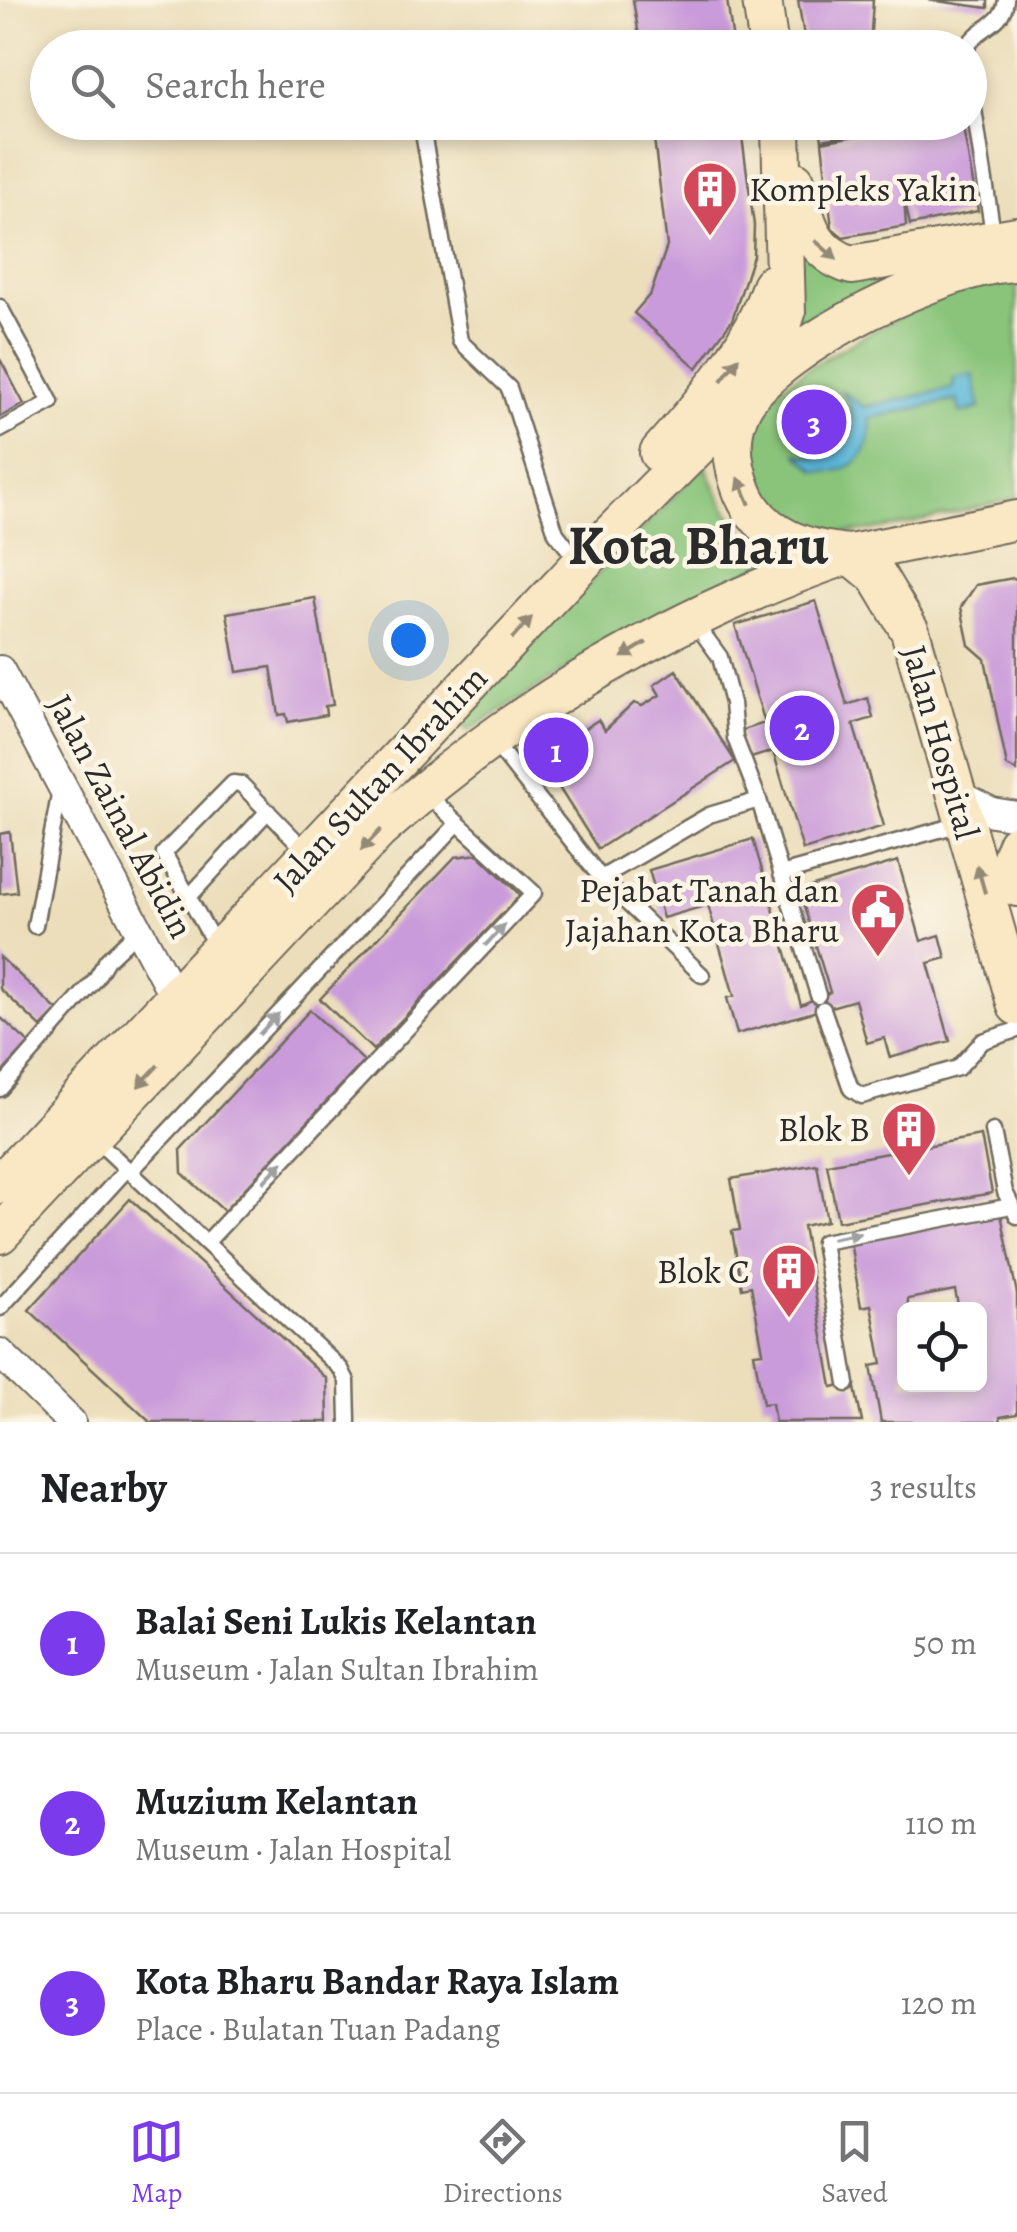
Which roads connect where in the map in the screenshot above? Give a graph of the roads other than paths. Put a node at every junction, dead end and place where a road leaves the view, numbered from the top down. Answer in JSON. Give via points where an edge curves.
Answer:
{"nodes":[{"id":1,"x":762,"y":0,"type":"edge"},
{"id":2,"x":1006,"y":0,"type":"edge"},
{"id":3,"x":767,"y":30,"type":"edge"},
{"id":4,"x":983,"y":30,"type":"edge"},
{"id":5,"x":424,"y":140,"type":"edge"},
{"id":6,"x":781,"y":140,"type":"edge"},
{"id":7,"x":785,"y":140,"type":"edge"},
{"id":8,"x":982,"y":140,"type":"edge"},
{"id":9,"x":781,"y":231,"type":"junction"},
{"id":10,"x":1006,"y":251,"type":"edge"},
{"id":11,"x":0,"y":306,"type":"edge"},
{"id":12,"x":765,"y":379,"type":"junction"},
{"id":13,"x":0,"y":430,"type":"edge"},
{"id":14,"x":1017,"y":520,"type":"edge"},
{"id":15,"x":1017,"y":532,"type":"edge"},
{"id":16,"x":946,"y":534,"type":"junction"},
{"id":17,"x":850,"y":554,"type":"junction"},
{"id":18,"x":584,"y":561,"type":"junction"},
{"id":19,"x":691,"y":617,"type":"junction"},
{"id":20,"x":0,"y":670,"type":"edge"},
{"id":21,"x":490,"y":738,"type":"junction"},
{"id":22,"x":61,"y":784,"type":"junction"},
{"id":23,"x":423,"y":791,"type":"junction"},
{"id":24,"x":759,"y":800,"type":"junction"},
{"id":25,"x":960,"y":808,"type":"junction"},
{"id":26,"x":268,"y":810,"type":"junction"},
{"id":27,"x":1017,"y":816,"type":"edge"},
{"id":28,"x":458,"y":823,"type":"junction"},
{"id":29,"x":1017,"y":844,"type":"edge"},
{"id":30,"x":310,"y":854,"type":"junction"},
{"id":31,"x":782,"y":874,"type":"junction"},
{"id":32,"x":601,"y":878,"type":"junction"},
{"id":33,"x":1017,"y":888,"type":"edge"},
{"id":34,"x":188,"y":898,"type":"junction"},
{"id":35,"x":35,"y":926,"type":"dead end"},
{"id":36,"x":139,"y":930,"type":"junction"},
{"id":37,"x":219,"y":951,"type":"junction"},
{"id":38,"x":702,"y":975,"type":"dead end"},
{"id":39,"x":175,"y":998,"type":"junction"},
{"id":40,"x":1017,"y":1006,"type":"edge"},
{"id":41,"x":1017,"y":1030,"type":"edge"},
{"id":42,"x":0,"y":1089,"type":"edge"},
{"id":43,"x":993,"y":1131,"type":"dead end"},
{"id":44,"x":92,"y":1136,"type":"junction"},
{"id":45,"x":129,"y":1171,"type":"junction"},
{"id":46,"x":4,"y":1173,"type":"edge"},
{"id":47,"x":1014,"y":1211,"type":"edge"},
{"id":48,"x":0,"y":1234,"type":"edge"},
{"id":49,"x":206,"y":1243,"type":"junction"},
{"id":50,"x":0,"y":1308,"type":"edge"},
{"id":51,"x":0,"y":1353,"type":"edge"},
{"id":52,"x":847,"y":1384,"type":"dead end"},
{"id":53,"x":71,"y":1422,"type":"edge"},
{"id":54,"x":348,"y":1422,"type":"edge"}],
"edges":[{"from":1,"to":3,"type":"main road"},
{"from":2,"to":4,"type":"lane","via":[[1002,16]]},
{"from":5,"to":18,"type":"lane","via":[[460,341],[509,388],[556,534]]},
{"from":6,"to":9,"type":"main road"},
{"from":7,"to":10,"type":"main road","one_way":true,"via":[[807,228],[835,260],[872,264]]},
{"from":8,"to":10,"type":"lane"},
{"from":9,"to":12,"type":"main road","via":[[786,313]]},
{"from":18,"to":9,"type":"main road","one_way":true,"via":[[634,482],[738,360],[772,285]]},
{"from":10,"to":12,"type":"main road","via":[[898,297]]},
{"from":11,"to":13,"type":"lane","via":[[50,402]]},
{"from":17,"to":12,"type":"main road","one_way":true,"via":[[779,536],[748,502],[732,454],[734,431],[742,406]]},
{"from":12,"to":18,"type":"main road","name":"Jalan Sultan Ibrahim"},
{"from":14,"to":16,"type":"main road","name":"Jalan Sultan Ibrahim"},
{"from":15,"to":16,"type":"street"},
{"from":16,"to":17,"type":"main road","name":"Jalan Sultan Ibrahim"},
{"from":17,"to":19,"type":"main road","name":"Jalan Sultan Ibrahim"},
{"from":17,"to":25,"type":"main road","name":"Jalan Hospital","via":[[877,576],[910,630]]},
{"from":30,"to":18,"type":"main road","name":"Jalan Sultan Ibrahim","one_way":true},
{"from":19,"to":21,"type":"main road","name":"Jalan Sultan Ibrahim","one_way":true},
{"from":19,"to":24,"type":"lane","via":[[720,656],[735,738]]},
{"from":20,"to":22,"type":"street","name":"Jalan Zainal Abidin"},
{"from":21,"to":23,"type":"main road","name":"Jalan Sultan Ibrahim"},
{"from":21,"to":32,"type":"lane"},
{"from":22,"to":35,"type":"lane"},
{"from":22,"to":36,"type":"street","name":"Jalan Zainal Abidin"},
{"from":23,"to":28,"type":"lane"},
{"from":23,"to":44,"type":"main road","name":"Jalan Sultan Ibrahim","one_way":true},
{"from":24,"to":31,"type":"lane"},
{"from":24,"to":32,"type":"lane","via":[[709,815]]},
{"from":25,"to":27,"type":"street"},
{"from":25,"to":31,"type":"lane"},
{"from":40,"to":25,"type":"main road","name":"Jalan Hospital","one_way":true},
{"from":26,"to":30,"type":"lane"},
{"from":26,"to":34,"type":"lane"},
{"from":26,"to":34,"type":"lane","via":[[233,783],[164,853]]},
{"from":45,"to":28,"type":"lane","one_way":true},
{"from":49,"to":28,"type":"lane","one_way":true,"via":[[534,892]]},
{"from":29,"to":33,"type":"main road"},
{"from":30,"to":37,"type":"main road","name":"Jalan Sultan Ibrahim"},
{"from":31,"to":41,"type":"lane","via":[[820,1002],[851,1088],[862,1096],[958,1068],[983,1041]]},
{"from":32,"to":38,"type":"lane"},
{"from":34,"to":37,"type":"lane"},
{"from":36,"to":39,"type":"street","name":"Jalan Zainal Abidin"},
{"from":36,"to":42,"type":"lane","via":[[106,960]]},
{"from":37,"to":39,"type":"main road","name":"Jalan Sultan Ibrahim"},
{"from":39,"to":46,"type":"main road","name":"Jalan Sultan Ibrahim"},
{"from":43,"to":47,"type":"lane"},
{"from":44,"to":45,"type":"lane"},
{"from":44,"to":48,"type":"main road","name":"Jalan Sultan Ibrahim"},
{"from":45,"to":49,"type":"lane"},
{"from":45,"to":50,"type":"lane"},
{"from":52,"to":47,"type":"lane","one_way":true,"via":[[823,1242]]},
{"from":49,"to":54,"type":"lane","via":[[340,1368],[347,1381]]},
{"from":51,"to":53,"type":"street"}]}
